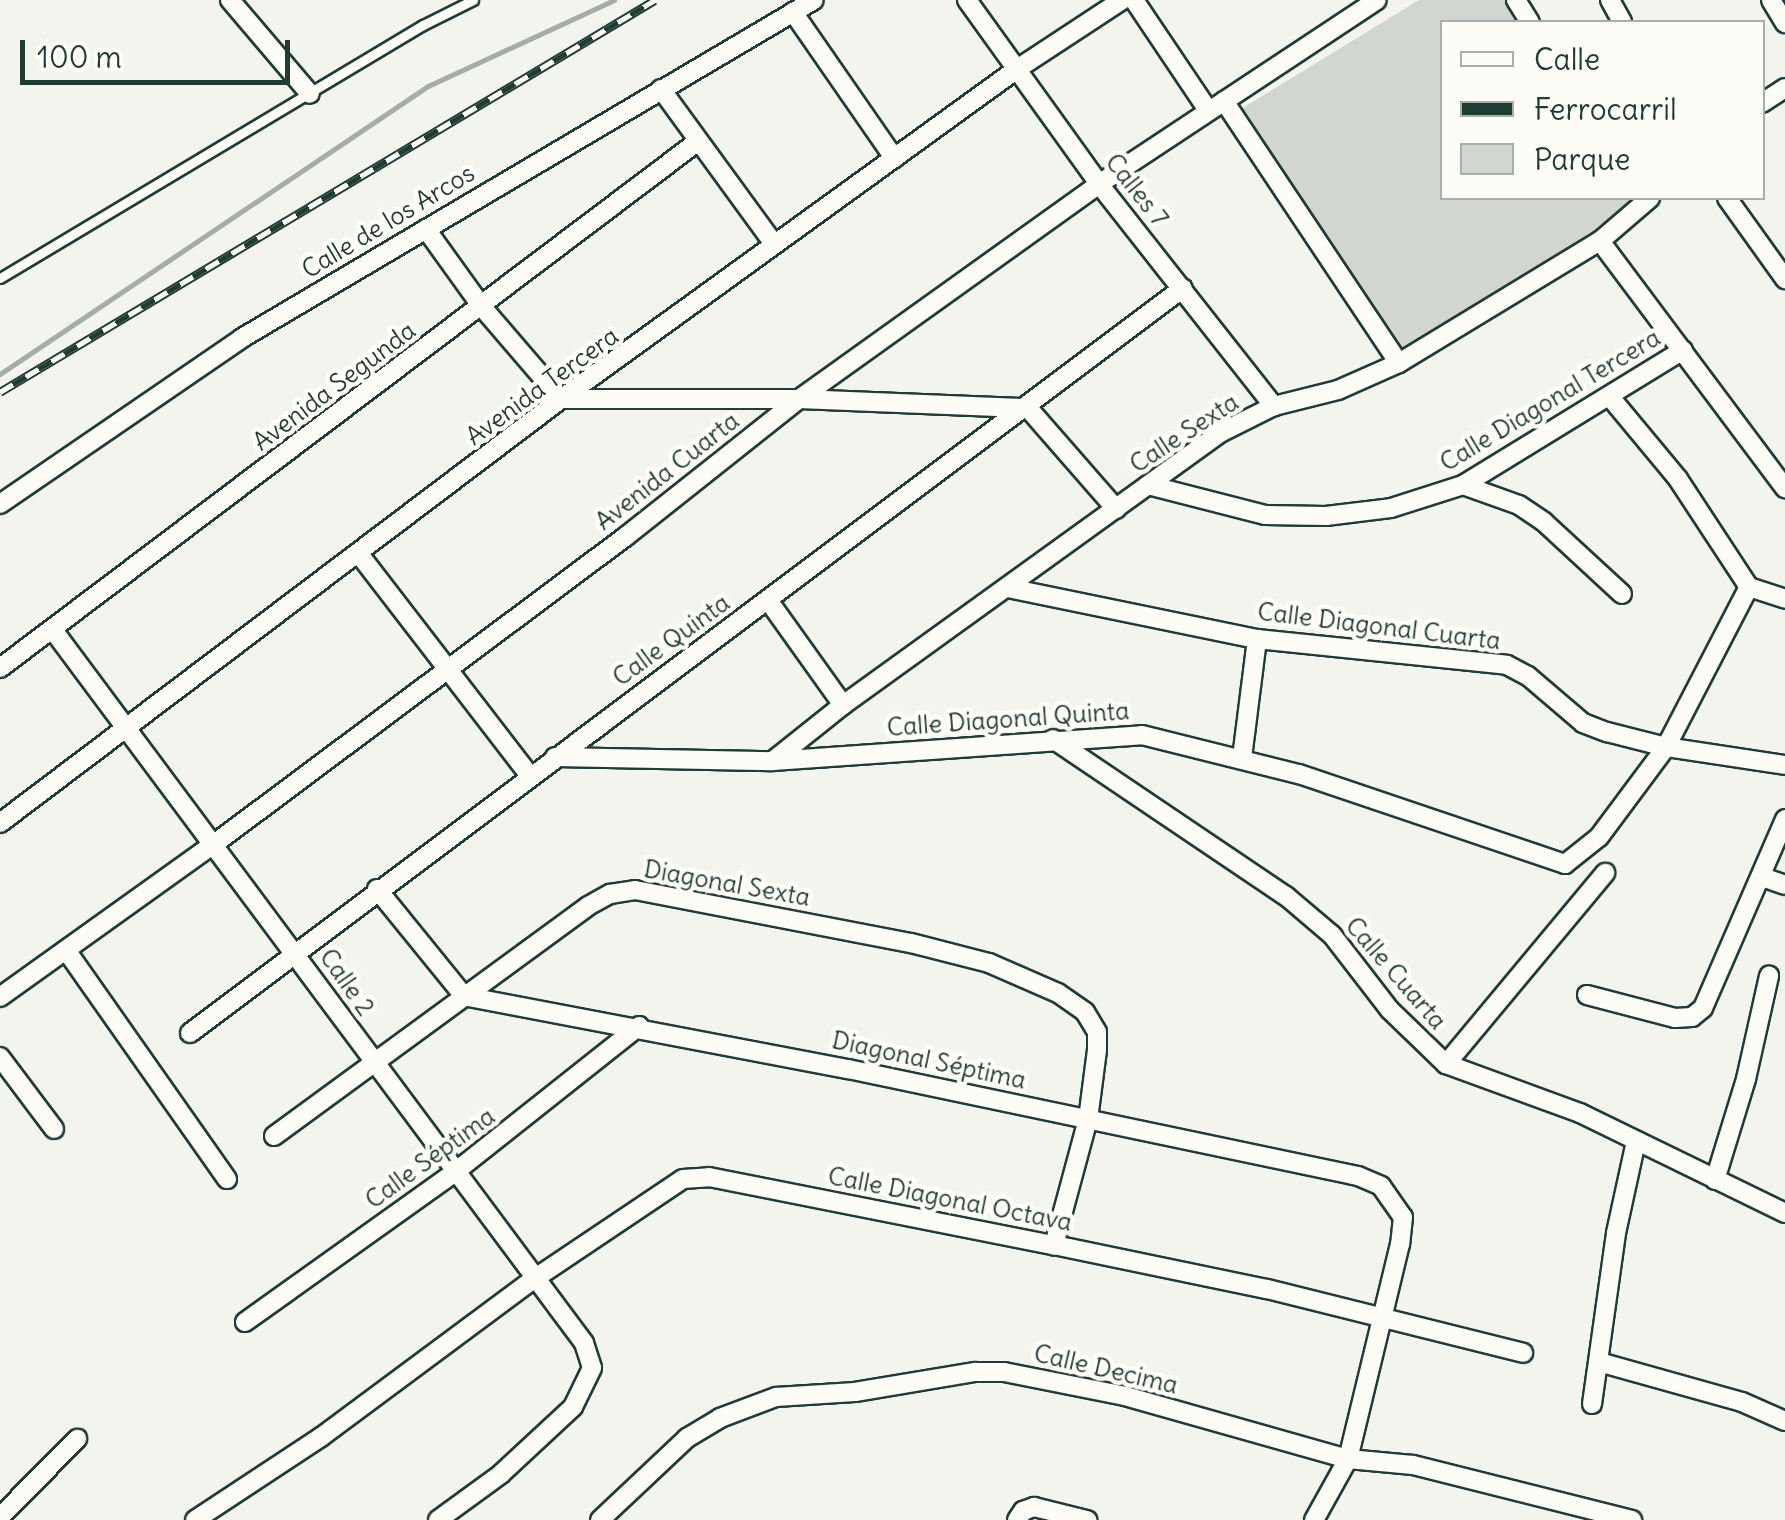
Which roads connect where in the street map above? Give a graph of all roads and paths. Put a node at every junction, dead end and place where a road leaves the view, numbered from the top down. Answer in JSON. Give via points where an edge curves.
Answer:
{"nodes":[{"id":1,"x":230,"y":0,"type":"edge"},
{"id":2,"x":473,"y":0,"type":"edge"},
{"id":3,"x":814,"y":0,"type":"edge"},
{"id":4,"x":968,"y":0,"type":"edge"},
{"id":5,"x":1377,"y":0,"type":"edge"},
{"id":6,"x":1772,"y":0,"type":"edge"},
{"id":7,"x":1136,"y":2,"type":"edge"},
{"id":8,"x":793,"y":12,"type":"junction"},
{"id":9,"x":1785,"y":23,"type":"edge"},
{"id":10,"x":1017,"y":68,"type":"junction"},
{"id":11,"x":661,"y":89,"type":"junction"},
{"id":12,"x":310,"y":94,"type":"junction"},
{"id":13,"x":1216,"y":106,"type":"junction"},
{"id":14,"x":697,"y":142,"type":"junction"},
{"id":15,"x":894,"y":158,"type":"junction"},
{"id":16,"x":1100,"y":184,"type":"junction"},
{"id":17,"x":1728,"y":200,"type":"edge"},
{"id":18,"x":1643,"y":201,"type":"edge"},
{"id":19,"x":426,"y":228,"type":"junction"},
{"id":20,"x":1600,"y":242,"type":"junction"},
{"id":21,"x":774,"y":244,"type":"junction"},
{"id":22,"x":0,"y":278,"type":"edge"},
{"id":23,"x":1785,"y":279,"type":"edge"},
{"id":24,"x":1183,"y":288,"type":"junction"},
{"id":25,"x":482,"y":307,"type":"junction"},
{"id":26,"x":1684,"y":350,"type":"junction"},
{"id":27,"x":1399,"y":363,"type":"junction"},
{"id":28,"x":1610,"y":397,"type":"junction"},
{"id":29,"x":561,"y":399,"type":"junction"},
{"id":30,"x":799,"y":399,"type":"junction"},
{"id":31,"x":1274,"y":406,"type":"junction"},
{"id":32,"x":1028,"y":408,"type":"junction"},
{"id":33,"x":1148,"y":485,"type":"junction"},
{"id":34,"x":1463,"y":485,"type":"junction"},
{"id":35,"x":1785,"y":488,"type":"edge"},
{"id":36,"x":0,"y":504,"type":"edge"},
{"id":37,"x":1116,"y":509,"type":"junction"},
{"id":38,"x":360,"y":554,"type":"junction"},
{"id":39,"x":1749,"y":587,"type":"junction"},
{"id":40,"x":1008,"y":588,"type":"junction"},
{"id":41,"x":1622,"y":594,"type":"dead end"},
{"id":42,"x":768,"y":600,"type":"junction"},
{"id":43,"x":1782,"y":601,"type":"edge"},
{"id":44,"x":54,"y":630,"type":"junction"},
{"id":45,"x":1257,"y":639,"type":"junction"},
{"id":46,"x":449,"y":666,"type":"junction"},
{"id":47,"x":0,"y":668,"type":"edge"},
{"id":48,"x":843,"y":705,"type":"junction"},
{"id":49,"x":125,"y":728,"type":"junction"},
{"id":50,"x":1054,"y":739,"type":"junction"},
{"id":51,"x":1666,"y":747,"type":"junction"},
{"id":52,"x":555,"y":756,"type":"junction"},
{"id":53,"x":1242,"y":758,"type":"junction"},
{"id":54,"x":773,"y":761,"type":"junction"},
{"id":55,"x":1785,"y":766,"type":"edge"},
{"id":56,"x":530,"y":776,"type":"junction"},
{"id":57,"x":1785,"y":819,"type":"edge"},
{"id":58,"x":0,"y":823,"type":"edge"},
{"id":59,"x":214,"y":844,"type":"junction"},
{"id":60,"x":1605,"y":873,"type":"dead end"},
{"id":61,"x":1762,"y":878,"type":"junction"},
{"id":62,"x":1785,"y":885,"type":"edge"},
{"id":63,"x":377,"y":890,"type":"junction"},
{"id":64,"x":66,"y":950,"type":"junction"},
{"id":65,"x":296,"y":954,"type":"junction"},
{"id":66,"x":1769,"y":976,"type":"dead end"},
{"id":67,"x":1588,"y":995,"type":"dead end"},
{"id":68,"x":464,"y":996,"type":"junction"},
{"id":69,"x":0,"y":997,"type":"edge"},
{"id":70,"x":639,"y":1026,"type":"junction"},
{"id":71,"x":190,"y":1033,"type":"dead end"},
{"id":72,"x":0,"y":1057,"type":"edge"},
{"id":73,"x":374,"y":1064,"type":"junction"},
{"id":74,"x":1446,"y":1064,"type":"junction"},
{"id":75,"x":1088,"y":1120,"type":"junction"},
{"id":76,"x":54,"y":1129,"type":"dead end"},
{"id":77,"x":274,"y":1136,"type":"dead end"},
{"id":78,"x":1636,"y":1142,"type":"junction"},
{"id":79,"x":455,"y":1172,"type":"junction"},
{"id":80,"x":227,"y":1179,"type":"dead end"},
{"id":81,"x":1715,"y":1180,"type":"junction"},
{"id":82,"x":1785,"y":1213,"type":"edge"},
{"id":83,"x":1054,"y":1245,"type":"junction"},
{"id":84,"x":534,"y":1280,"type":"junction"},
{"id":85,"x":1382,"y":1318,"type":"junction"},
{"id":86,"x":245,"y":1322,"type":"dead end"},
{"id":87,"x":1522,"y":1353,"type":"dead end"},
{"id":88,"x":1598,"y":1362,"type":"junction"},
{"id":89,"x":1592,"y":1404,"type":"dead end"},
{"id":90,"x":1785,"y":1422,"type":"edge"},
{"id":91,"x":78,"y":1439,"type":"dead end"},
{"id":92,"x":1348,"y":1459,"type":"junction"},
{"id":93,"x":1,"y":1515,"type":"edge"},
{"id":94,"x":195,"y":1520,"type":"edge"},
{"id":95,"x":438,"y":1520,"type":"edge"},
{"id":96,"x":600,"y":1520,"type":"edge"},
{"id":97,"x":1017,"y":1520,"type":"edge"},
{"id":98,"x":1088,"y":1520,"type":"edge"},
{"id":99,"x":1314,"y":1520,"type":"edge"},
{"id":100,"x":1632,"y":1520,"type":"edge"}],
"edges":[{"from":1,"to":12,"type":"street"},
{"from":2,"to":12,"type":"lane"},
{"from":3,"to":8,"type":"street","name":"Calle de los Arcos"},
{"from":4,"to":10,"type":"street","name":"Calles 7"},
{"from":5,"to":13,"type":"street","name":"Avenida Cuarta"},
{"from":6,"to":9,"type":"street"},
{"from":7,"to":10,"type":"street","name":"Avenida Tercera"},
{"from":7,"to":13,"type":"street"},
{"from":8,"to":11,"type":"street","name":"Calle de los Arcos"},
{"from":8,"to":15,"type":"street"},
{"from":10,"to":15,"type":"street","name":"Avenida Tercera"},
{"from":10,"to":16,"type":"street","name":"Calles 7"},
{"from":11,"to":14,"type":"street"},
{"from":11,"to":19,"type":"street","name":"Calle de los Arcos"},
{"from":12,"to":22,"type":"lane"},
{"from":13,"to":16,"type":"street","name":"Avenida Cuarta"},
{"from":13,"to":27,"type":"street"},
{"from":14,"to":21,"type":"street"},
{"from":14,"to":25,"type":"street","name":"Avenida Segunda"},
{"from":15,"to":21,"type":"street","name":"Avenida Tercera"},
{"from":16,"to":24,"type":"street","name":"Calles 7"},
{"from":16,"to":30,"type":"street","name":"Avenida Cuarta"},
{"from":17,"to":23,"type":"street"},
{"from":18,"to":20,"type":"street","name":"Calle Sexta"},
{"from":19,"to":25,"type":"street"},
{"from":19,"to":36,"type":"street","name":"Calle de los Arcos","via":[[242,338]]},
{"from":20,"to":26,"type":"street"},
{"from":20,"to":27,"type":"street","name":"Calle Sexta"},
{"from":21,"to":29,"type":"street","name":"Avenida Tercera"},
{"from":24,"to":31,"type":"street","name":"Calles 7"},
{"from":24,"to":32,"type":"street","name":"Calle Quinta"},
{"from":25,"to":29,"type":"street"},
{"from":25,"to":44,"type":"street","name":"Avenida Segunda"},
{"from":26,"to":28,"type":"street","name":"Calle Diagonal Tercera"},
{"from":26,"to":35,"type":"street"},
{"from":27,"to":31,"type":"street","name":"Calle Sexta","via":[[1338,390]]},
{"from":28,"to":34,"type":"street","name":"Calle Diagonal Tercera"},
{"from":28,"to":39,"type":"street","via":[[1678,479]]},
{"from":29,"to":30,"type":"street"},
{"from":29,"to":38,"type":"street","name":"Avenida Tercera"},
{"from":30,"to":32,"type":"street"},
{"from":30,"to":46,"type":"street","name":"Avenida Cuarta"},
{"from":31,"to":33,"type":"street","name":"Calle Sexta","via":[[1222,432]]},
{"from":32,"to":37,"type":"street"},
{"from":32,"to":42,"type":"street","name":"Calle Quinta"},
{"from":33,"to":34,"type":"street","name":"Calle Diagonal Tercera","via":[[1265,516],[1326,516],[1391,508]]},
{"from":33,"to":37,"type":"street","name":"Calle Sexta"},
{"from":34,"to":41,"type":"street","via":[[1495,494],[1544,522]]},
{"from":37,"to":40,"type":"street","name":"Calle Sexta"},
{"from":38,"to":46,"type":"street"},
{"from":38,"to":49,"type":"street","name":"Avenida Tercera"},
{"from":39,"to":43,"type":"street"},
{"from":39,"to":51,"type":"street"},
{"from":40,"to":45,"type":"street","name":"Calle Diagonal Cuarta"},
{"from":40,"to":48,"type":"street","name":"Calle Sexta"},
{"from":42,"to":48,"type":"street"},
{"from":42,"to":52,"type":"street","name":"Calle Quinta"},
{"from":44,"to":47,"type":"street","name":"Avenida Segunda"},
{"from":44,"to":49,"type":"street","name":"Calle 2"},
{"from":45,"to":51,"type":"street","name":"Calle Diagonal Cuarta","via":[[1507,665],[1582,723]]},
{"from":45,"to":53,"type":"street"},
{"from":46,"to":56,"type":"street"},
{"from":46,"to":59,"type":"street","name":"Avenida Cuarta"},
{"from":48,"to":54,"type":"street","name":"Calle Sexta"},
{"from":49,"to":58,"type":"street","name":"Avenida Tercera"},
{"from":49,"to":59,"type":"street","name":"Calle 2"},
{"from":50,"to":53,"type":"street","name":"Calle Diagonal Quinta","via":[[1142,734]]},
{"from":50,"to":54,"type":"street","name":"Calle Diagonal Quinta"},
{"from":50,"to":74,"type":"street","name":"Calle Cuarta","via":[[1286,896],[1332,936],[1390,1010]]},
{"from":51,"to":53,"type":"street","name":"Calle Diagonal Quinta","via":[[1599,837],[1565,864]]},
{"from":51,"to":55,"type":"street","name":"Calle Diagonal Cuarta"},
{"from":52,"to":54,"type":"street","name":"Calle Diagonal Quinta"},
{"from":52,"to":56,"type":"street","name":"Calle Quinta"},
{"from":56,"to":63,"type":"street","name":"Calle Quinta"},
{"from":57,"to":61,"type":"street"},
{"from":59,"to":64,"type":"street","name":"Avenida Cuarta"},
{"from":59,"to":65,"type":"street","name":"Calle 2"},
{"from":60,"to":74,"type":"street"},
{"from":61,"to":62,"type":"street"},
{"from":61,"to":67,"type":"street","via":[[1703,1008],[1692,1017]]},
{"from":63,"to":65,"type":"street","name":"Calle Quinta"},
{"from":63,"to":68,"type":"street"},
{"from":64,"to":69,"type":"street","name":"Avenida Cuarta"},
{"from":64,"to":80,"type":"street"},
{"from":65,"to":71,"type":"street","name":"Calle Quinta"},
{"from":65,"to":73,"type":"street","name":"Calle 2"},
{"from":66,"to":81,"type":"street"},
{"from":68,"to":70,"type":"street","name":"Diagonal Séptima"},
{"from":68,"to":73,"type":"street","name":"Diagonal Sexta"},
{"from":68,"to":75,"type":"street","name":"Diagonal Sexta","via":[[588,906],[635,890],[911,943],[990,963],[1085,1012],[1097,1032]]},
{"from":70,"to":75,"type":"street","name":"Diagonal Séptima"},
{"from":70,"to":79,"type":"street","name":"Calle Séptima"},
{"from":72,"to":76,"type":"street"},
{"from":73,"to":77,"type":"street","name":"Diagonal Sexta"},
{"from":73,"to":79,"type":"street","name":"Calle 2"},
{"from":74,"to":78,"type":"street","name":"Calle Cuarta","via":[[1580,1113]]},
{"from":75,"to":83,"type":"street"},
{"from":75,"to":85,"type":"street","name":"Diagonal Séptima","via":[[1381,1186],[1403,1217]]},
{"from":78,"to":81,"type":"street","name":"Calle Cuarta"},
{"from":78,"to":88,"type":"street"},
{"from":79,"to":84,"type":"street","name":"Calle 2"},
{"from":79,"to":86,"type":"street","name":"Calle Séptima"},
{"from":81,"to":82,"type":"street","name":"Calle Cuarta"},
{"from":83,"to":84,"type":"street","name":"Calle Diagonal Octava","via":[[709,1177],[683,1179],[659,1192]]},
{"from":83,"to":85,"type":"street","name":"Calle Diagonal Octava"},
{"from":84,"to":94,"type":"street","name":"Calle Diagonal Octava","via":[[321,1437]]},
{"from":84,"to":95,"type":"street","name":"Calle 2","via":[[584,1343],[592,1368],[574,1407],[545,1436]]},
{"from":85,"to":87,"type":"street","name":"Calle Diagonal Octava"},
{"from":85,"to":92,"type":"street"},
{"from":88,"to":89,"type":"street"},
{"from":88,"to":90,"type":"street","via":[[1742,1402]]},
{"from":91,"to":93,"type":"street"},
{"from":92,"to":96,"type":"street","name":"Calle Decima","via":[[1125,1396],[976,1372],[776,1397],[720,1418],[687,1438]]},
{"from":92,"to":99,"type":"street"},
{"from":92,"to":100,"type":"street","name":"Calle Decima","via":[[1413,1465]]},
{"from":97,"to":98,"type":"street","via":[[1034,1507]]}]}
